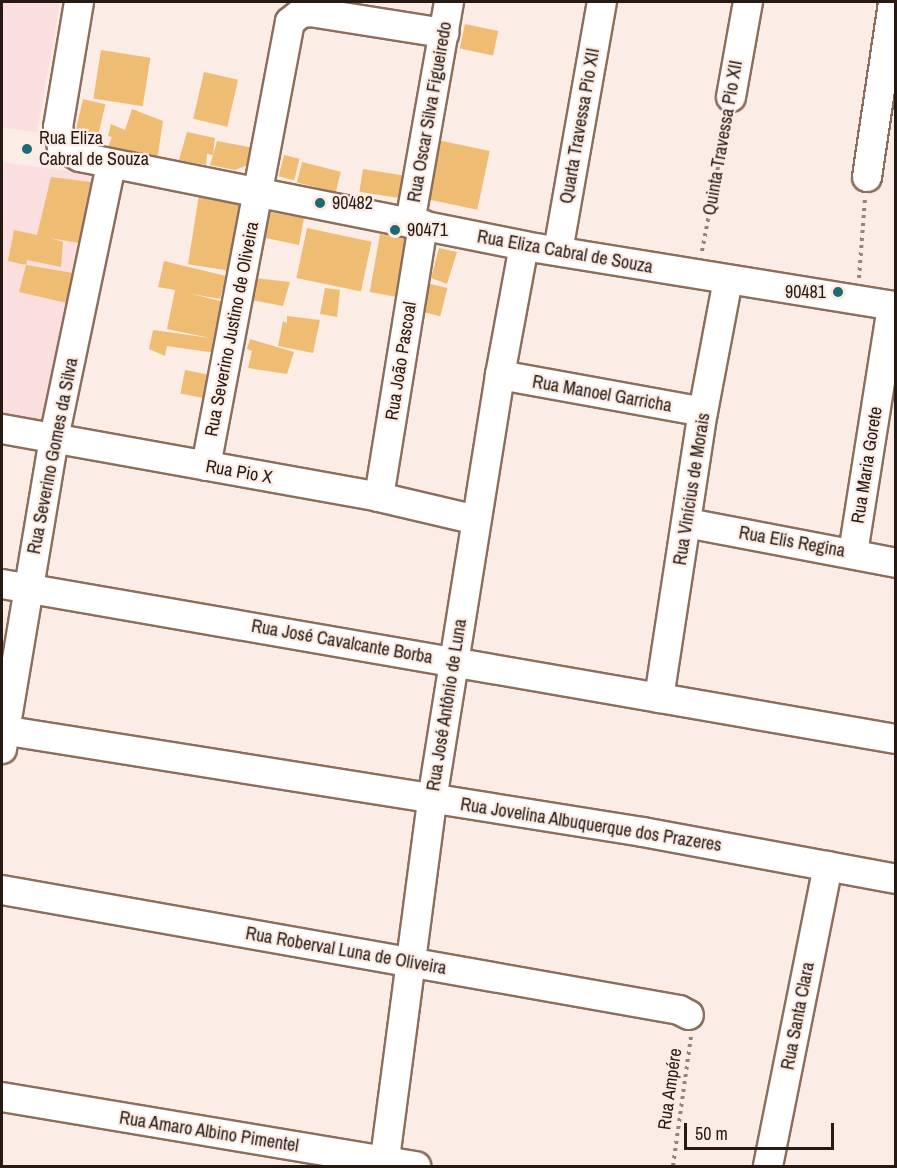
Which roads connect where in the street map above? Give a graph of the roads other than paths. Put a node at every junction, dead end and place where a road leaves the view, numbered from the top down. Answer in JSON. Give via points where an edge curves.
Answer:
{"nodes":[{"id":1,"x":79,"y":2,"type":"edge"},
{"id":2,"x":449,"y":2,"type":"edge"},
{"id":3,"x":602,"y":2,"type":"edge"},
{"id":4,"x":748,"y":2,"type":"edge"},
{"id":5,"x":893,"y":2,"type":"edge"},
{"id":6,"x":444,"y":33,"type":"junction"},
{"id":7,"x":731,"y":97,"type":"road end"},
{"id":8,"x":111,"y":164,"type":"junction"},
{"id":9,"x":867,"y":177,"type":"road end"},
{"id":10,"x":259,"y":192,"type":"junction"},
{"id":11,"x":416,"y":224,"type":"junction"},
{"id":12,"x":524,"y":246,"type":"junction"},
{"id":13,"x":558,"y":251,"type":"junction"},
{"id":14,"x":728,"y":280,"type":"junction"},
{"id":15,"x":894,"y":306,"type":"edge"},
{"id":16,"x":500,"y":375,"type":"junction"},
{"id":17,"x":703,"y":412,"type":"junction"},
{"id":18,"x":2,"y":429,"type":"edge"},
{"id":19,"x":54,"y":438,"type":"junction"},
{"id":20,"x":206,"y":466,"type":"junction"},
{"id":21,"x":379,"y":497,"type":"junction"},
{"id":22,"x":476,"y":520,"type":"junction"},
{"id":23,"x":687,"y":523,"type":"junction"},
{"id":24,"x":853,"y":553,"type":"junction"},
{"id":25,"x":896,"y":563,"type":"edge"},
{"id":26,"x":15,"y":586,"type":"edge"},
{"id":27,"x":454,"y":660,"type":"junction"},
{"id":28,"x":659,"y":698,"type":"junction"},
{"id":29,"x":3,"y":736,"type":"edge"},
{"id":30,"x":896,"y":739,"type":"edge"},
{"id":31,"x":432,"y":800,"type":"junction"},
{"id":32,"x":828,"y":866,"type":"junction"},
{"id":33,"x":896,"y":879,"type":"edge"},
{"id":34,"x":2,"y":890,"type":"edge"},
{"id":35,"x":412,"y":963,"type":"junction"},
{"id":36,"x":689,"y":1015,"type":"road end"},
{"id":37,"x":2,"y":1097,"type":"edge"},
{"id":38,"x":384,"y":1164,"type":"edge"},
{"id":39,"x":416,"y":1167,"type":"edge"},
{"id":40,"x":768,"y":1167,"type":"edge"}],
"edges":[{"from":1,"to":8,"type":"street","name":"Rua Eliza Cabral de Souza","via":[[58,127],[62,147],[80,157]]},
{"from":2,"to":6,"type":"street","name":"Rua Oscar Silva Figueiredo"},
{"from":3,"to":13,"type":"street","name":"Quarta Travessa Pio XII"},
{"from":4,"to":7,"type":"street","name":"Quinta Travessa Pio XII"},
{"from":5,"to":9,"type":"street"},
{"from":6,"to":10,"type":"street","name":"Rua Severino Justino de Oliveira","via":[[311,12],[294,16],[287,30]]},
{"from":6,"to":11,"type":"street","name":"Rua Oscar Silva Figueiredo"},
{"from":8,"to":10,"type":"street","name":"Rua Eliza Cabral de Souza"},
{"from":8,"to":19,"type":"street","name":"Rua Severino Gomes da Silva"},
{"from":10,"to":11,"type":"street","name":"Rua Eliza Cabral de Souza"},
{"from":10,"to":20,"type":"street","name":"Rua Severino Justino de Oliveira"},
{"from":11,"to":12,"type":"street","name":"Rua Eliza Cabral de Souza"},
{"from":11,"to":21,"type":"street","name":"Rua João Pascoal"},
{"from":12,"to":13,"type":"street","name":"Rua Eliza Cabral de Souza"},
{"from":12,"to":16,"type":"street","name":"Rua José Antônio de Luna"},
{"from":13,"to":14,"type":"street","name":"Rua Eliza Cabral de Souza"},
{"from":14,"to":15,"type":"street","name":"Rua Eliza Cabral de Souza"},
{"from":14,"to":17,"type":"street","name":"Rua Vinícius de Morais"},
{"from":15,"to":24,"type":"street","name":"Rua Maria Gorete"},
{"from":16,"to":17,"type":"street","name":"Rua Manoel Garricha"},
{"from":16,"to":22,"type":"street","name":"Rua José Antônio de Luna"},
{"from":17,"to":23,"type":"street","name":"Rua Vinícius de Morais"},
{"from":18,"to":19,"type":"street","name":"Rua Pio X"},
{"from":19,"to":20,"type":"street","name":"Rua Pio X"},
{"from":19,"to":26,"type":"street","name":"Rua Severino Gomes da Silva"},
{"from":20,"to":21,"type":"street","name":"Rua Pio X"},
{"from":21,"to":22,"type":"street","name":"Rua Pio X"},
{"from":22,"to":27,"type":"street","name":"Rua José Antônio de Luna"},
{"from":23,"to":24,"type":"street","name":"Rua Elis Regina"},
{"from":23,"to":28,"type":"street","name":"Rua Vinícius de Morais"},
{"from":24,"to":25,"type":"street","name":"Rua Elis Regina"},
{"from":26,"to":27,"type":"street","name":"Rua José Cavalcante Borba"},
{"from":26,"to":29,"type":"street","name":"Rua Severino Gomes da Silva"},
{"from":27,"to":28,"type":"street","name":"Rua José Cavalcante Borba"},
{"from":27,"to":31,"type":"street","name":"Rua José Antônio de Luna"},
{"from":28,"to":30,"type":"street","name":"Rua José Cavalcante Borba"},
{"from":29,"to":31,"type":"street","name":"Rua Jovelina Albuquerque dos Prazeres"},
{"from":31,"to":32,"type":"street","name":"Rua Jovelina Albuquerque dos Prazeres","via":[[643,832]]},
{"from":31,"to":35,"type":"street","name":"Rua José Antônio de Luna"},
{"from":32,"to":33,"type":"street","name":"Rua Jovelina Albuquerque dos Prazeres"},
{"from":32,"to":40,"type":"street","name":"Rua Santa Clara"},
{"from":34,"to":35,"type":"street","name":"Rua Roberval Luna de Oliveira"},
{"from":35,"to":36,"type":"street","name":"Rua Roberval Luna de Oliveira","via":[[679,1010]]},
{"from":35,"to":38,"type":"street","name":"Rua José Antônio de Luna"},
{"from":37,"to":38,"type":"street","name":"Rua Amaro Albino Pimentel"},
{"from":38,"to":39,"type":"street","name":"Rua Amaro Albino Pimentel"}]}
